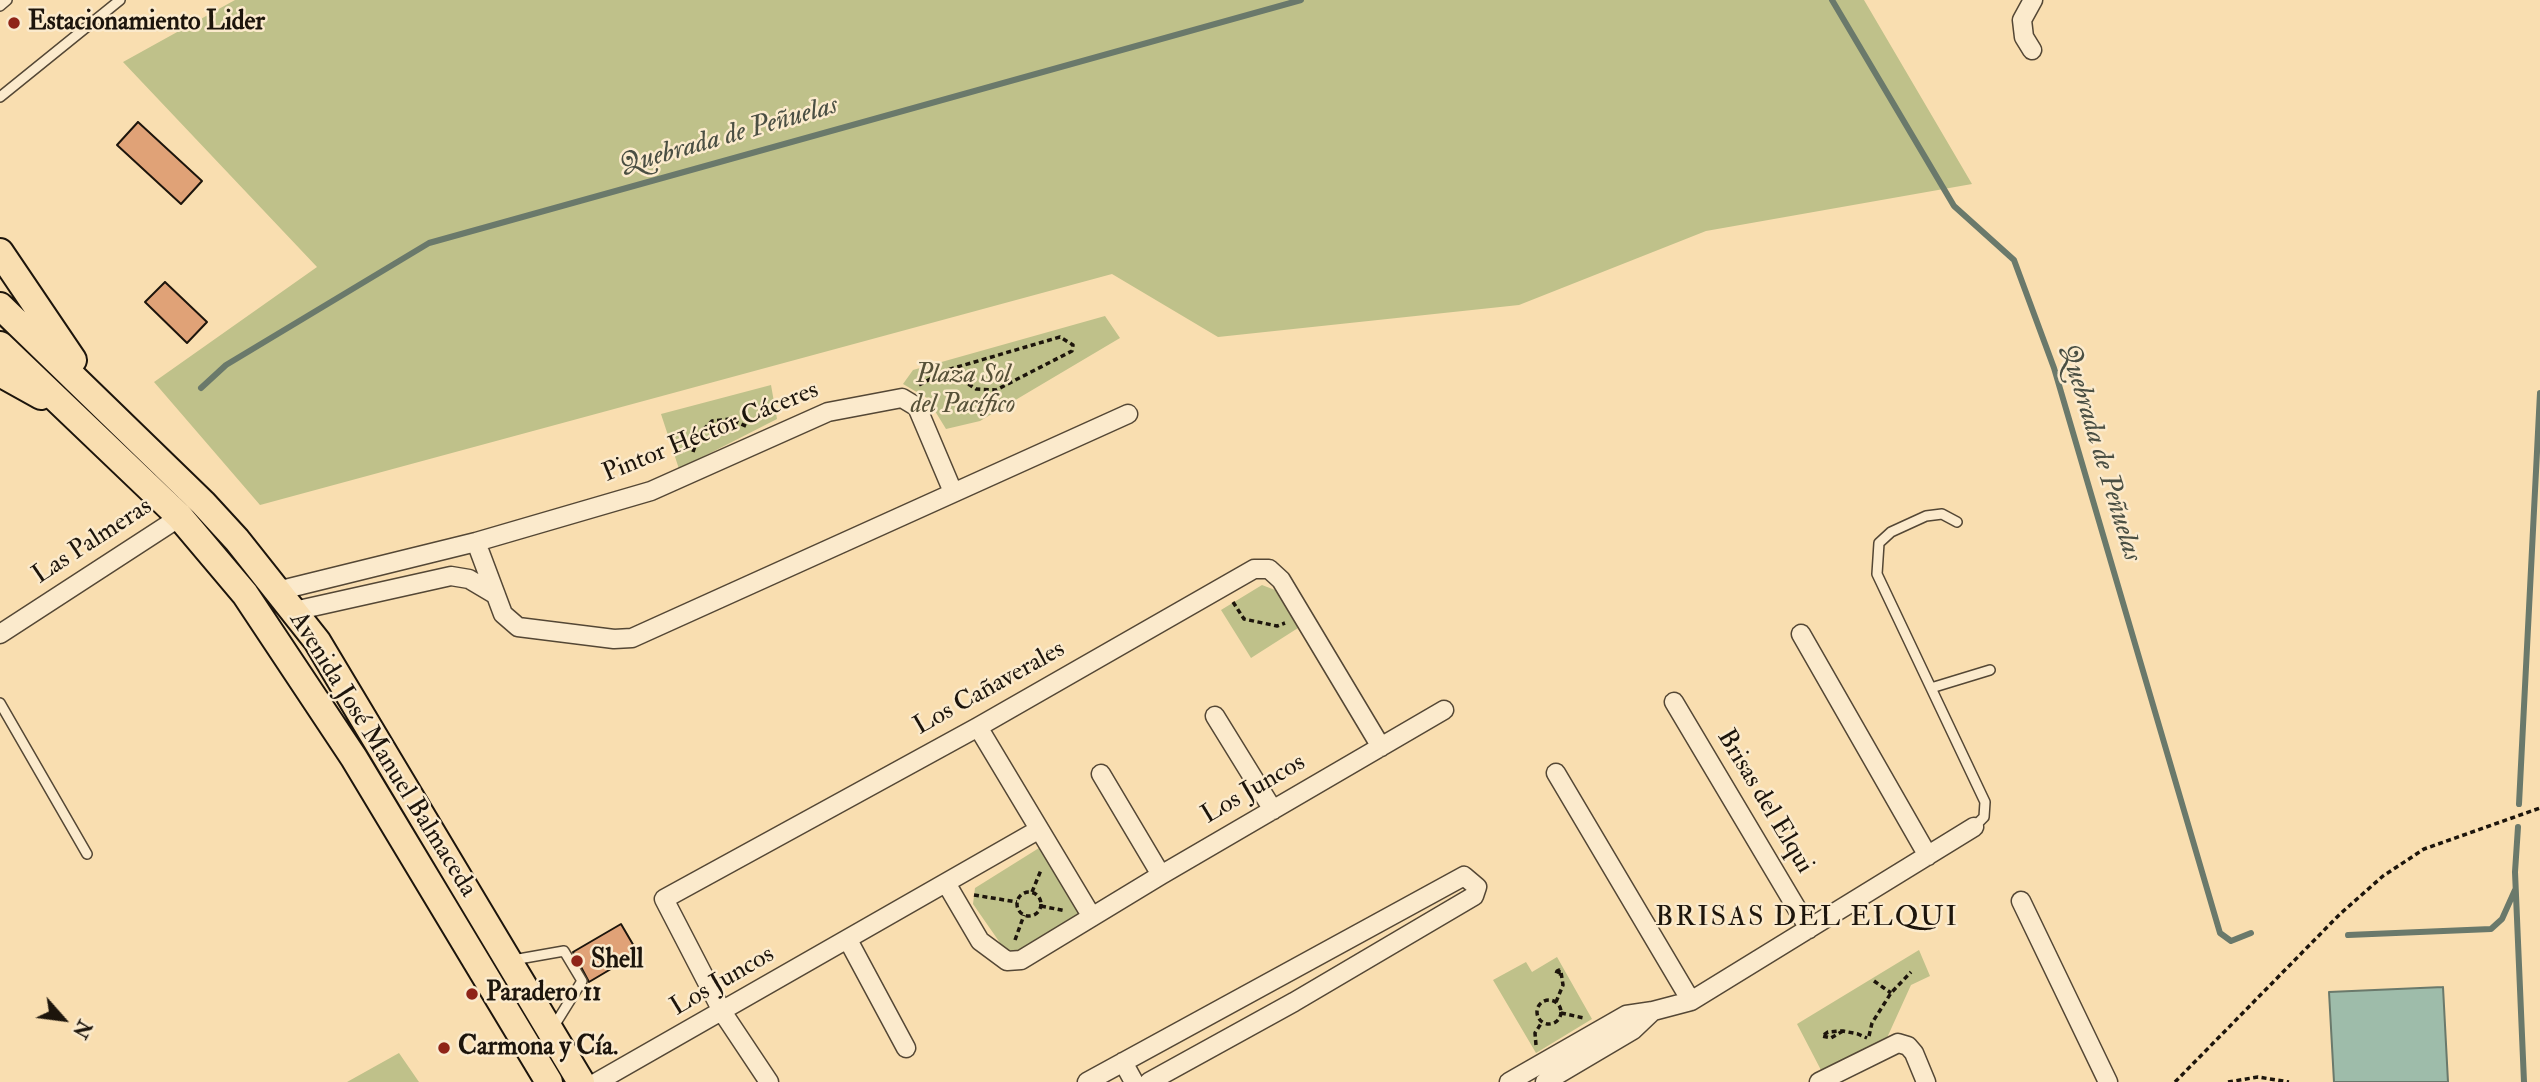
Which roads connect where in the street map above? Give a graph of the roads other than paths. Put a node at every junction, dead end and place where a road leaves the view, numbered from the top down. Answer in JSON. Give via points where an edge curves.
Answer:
{"nodes":[{"id":1,"x":7,"y":0,"type":"edge"},
{"id":2,"x":120,"y":0,"type":"edge"},
{"id":3,"x":2033,"y":0,"type":"edge"},
{"id":4,"x":0,"y":6,"type":"edge"},
{"id":5,"x":2032,"y":50,"type":"dead end"},
{"id":6,"x":0,"y":96,"type":"edge"},
{"id":7,"x":0,"y":252,"type":"edge"},
{"id":8,"x":0,"y":306,"type":"edge"},
{"id":9,"x":0,"y":345,"type":"edge"},
{"id":10,"x":0,"y":373,"type":"edge"},
{"id":11,"x":100,"y":400,"type":"junction"},
{"id":12,"x":1128,"y":414,"type":"dead end"},
{"id":13,"x":76,"y":415,"type":"junction"},
{"id":14,"x":953,"y":492,"type":"junction"},
{"id":15,"x":180,"y":517,"type":"junction"},
{"id":16,"x":1956,"y":522,"type":"dead end"},
{"id":17,"x":476,"y":542,"type":"junction"},
{"id":18,"x":496,"y":595,"type":"junction"},
{"id":19,"x":286,"y":601,"type":"junction"},
{"id":20,"x":0,"y":634,"type":"edge"},
{"id":21,"x":1801,"y":634,"type":"dead end"},
{"id":22,"x":1990,"y":670,"type":"dead end"},
{"id":23,"x":1931,"y":688,"type":"junction"},
{"id":24,"x":1674,"y":702,"type":"dead end"},
{"id":25,"x":0,"y":703,"type":"edge"},
{"id":26,"x":1444,"y":710,"type":"dead end"},
{"id":27,"x":1215,"y":716,"type":"dead end"},
{"id":28,"x":978,"y":727,"type":"junction"},
{"id":29,"x":1381,"y":747,"type":"junction"},
{"id":30,"x":1556,"y":773,"type":"dead end"},
{"id":31,"x":1101,"y":774,"type":"dead end"},
{"id":32,"x":1273,"y":810,"type":"junction"},
{"id":33,"x":1974,"y":827,"type":"joint"},
{"id":34,"x":1038,"y":830,"type":"junction"},
{"id":35,"x":87,"y":854,"type":"dead end"},
{"id":36,"x":1928,"y":856,"type":"junction"},
{"id":37,"x":1161,"y":875,"type":"junction"},
{"id":38,"x":949,"y":887,"type":"junction"},
{"id":39,"x":2021,"y":901,"type":"dead end"},
{"id":40,"x":1092,"y":917,"type":"junction"},
{"id":41,"x":1809,"y":929,"type":"junction"},
{"id":42,"x":848,"y":940,"type":"junction"},
{"id":43,"x":508,"y":961,"type":"junction"},
{"id":44,"x":1281,"y":976,"type":"junction"},
{"id":45,"x":1692,"y":1001,"type":"junction"},
{"id":46,"x":1294,"y":1002,"type":"junction"},
{"id":47,"x":1653,"y":1011,"type":"junction"},
{"id":48,"x":723,"y":1013,"type":"junction"},
{"id":49,"x":550,"y":1032,"type":"junction"},
{"id":50,"x":906,"y":1048,"type":"dead end"},
{"id":51,"x":1123,"y":1062,"type":"junction"},
{"id":52,"x":1554,"y":1080,"type":"edge"},
{"id":53,"x":548,"y":1082,"type":"edge"},
{"id":54,"x":581,"y":1082,"type":"edge"},
{"id":55,"x":597,"y":1082,"type":"edge"},
{"id":56,"x":769,"y":1082,"type":"edge"},
{"id":57,"x":1087,"y":1082,"type":"edge"},
{"id":58,"x":1133,"y":1082,"type":"edge"},
{"id":59,"x":1149,"y":1082,"type":"edge"},
{"id":60,"x":1509,"y":1082,"type":"edge"},
{"id":61,"x":1819,"y":1082,"type":"edge"},
{"id":62,"x":1926,"y":1082,"type":"edge"},
{"id":63,"x":2108,"y":1082,"type":"edge"}],
"edges":[{"from":1,"to":4,"type":"lane"},
{"from":2,"to":6,"type":"lane"},
{"from":3,"to":5,"type":"street","via":[[2022,20]]},
{"from":7,"to":11,"type":"main road"},
{"from":8,"to":11,"type":"main road","name":"Avenida José Manuel Balmaceda"},
{"from":9,"to":13,"type":"main road","name":"Avenida José Manuel Balmaceda"},
{"from":10,"to":13,"type":"main road"},
{"from":11,"to":19,"type":"main road","name":"Avenida José Manuel Balmaceda","via":[[202,503]]},
{"from":12,"to":14,"type":"street"},
{"from":13,"to":15,"type":"main road","name":"Avenida José Manuel Balmaceda"},
{"from":14,"to":17,"type":"street","name":"Pintor Héctor Cáceres","via":[[917,407],[902,398],[828,412],[650,491]]},
{"from":14,"to":18,"type":"street","via":[[632,638],[519,627],[503,614]]},
{"from":15,"to":20,"type":"street","name":"Las Palmeras"},
{"from":15,"to":53,"type":"main road","name":"Avenida José Manuel Balmaceda","via":[[245,594],[354,758]]},
{"from":16,"to":23,"type":"lane","via":[[1942,514],[1926,516],[1891,532],[1879,543],[1877,574]]},
{"from":17,"to":18,"type":"street"},
{"from":17,"to":19,"type":"street","name":"Pintor Héctor Cáceres"},
{"from":18,"to":19,"type":"street","via":[[469,579],[452,576]]},
{"from":19,"to":43,"type":"main road","name":"Avenida José Manuel Balmaceda","via":[[317,641]]},
{"from":21,"to":36,"type":"street"},
{"from":22,"to":23,"type":"lane"},
{"from":23,"to":33,"type":"lane","via":[[1985,802],[1984,817]]},
{"from":24,"to":41,"type":"street","name":"Brisas del Elqui"},
{"from":25,"to":35,"type":"lane"},
{"from":26,"to":29,"type":"street","name":"Los Juncos"},
{"from":27,"to":32,"type":"street"},
{"from":28,"to":29,"type":"street","name":"Los Cañaverales","via":[[1254,569],[1269,569],[1281,580]]},
{"from":28,"to":34,"type":"street"},
{"from":28,"to":48,"type":"street","name":"Los Cañaverales","via":[[664,899]]},
{"from":29,"to":32,"type":"street","name":"Los Juncos"},
{"from":30,"to":45,"type":"street"},
{"from":31,"to":37,"type":"street"},
{"from":32,"to":37,"type":"street","name":"Los Juncos"},
{"from":33,"to":36,"type":"street"},
{"from":34,"to":38,"type":"street","name":"Los Juncos"},
{"from":34,"to":40,"type":"street"},
{"from":36,"to":41,"type":"street"},
{"from":37,"to":40,"type":"street","name":"Los Juncos"},
{"from":38,"to":40,"type":"street","name":"Los Juncos","via":[[981,941],[1008,961],[1021,961]]},
{"from":38,"to":42,"type":"street","name":"Los Juncos"},
{"from":39,"to":63,"type":"street"},
{"from":41,"to":45,"type":"street"},
{"from":42,"to":48,"type":"street","name":"Los Juncos"},
{"from":42,"to":50,"type":"street"},
{"from":43,"to":49,"type":"main road","name":"Avenida José Manuel Balmaceda"},
{"from":43,"to":49,"type":"lane","via":[[564,951],[582,981]]},
{"from":44,"to":46,"type":"street"},
{"from":44,"to":46,"type":"street","via":[[1464,876],[1477,887],[1474,896]]},
{"from":44,"to":51,"type":"street"},
{"from":45,"to":47,"type":"street"},
{"from":46,"to":59,"type":"street"},
{"from":47,"to":52,"type":"street","via":[[1633,1030]]},
{"from":47,"to":60,"type":"street","via":[[1626,1015]]},
{"from":48,"to":55,"type":"street","name":"Los Juncos"},
{"from":48,"to":56,"type":"street"},
{"from":49,"to":54,"type":"main road","name":"Avenida José Manuel Balmaceda"},
{"from":51,"to":57,"type":"street"},
{"from":51,"to":58,"type":"street"},
{"from":61,"to":62,"type":"street","via":[[1870,1047],[1898,1043],[1914,1053]]}]}
